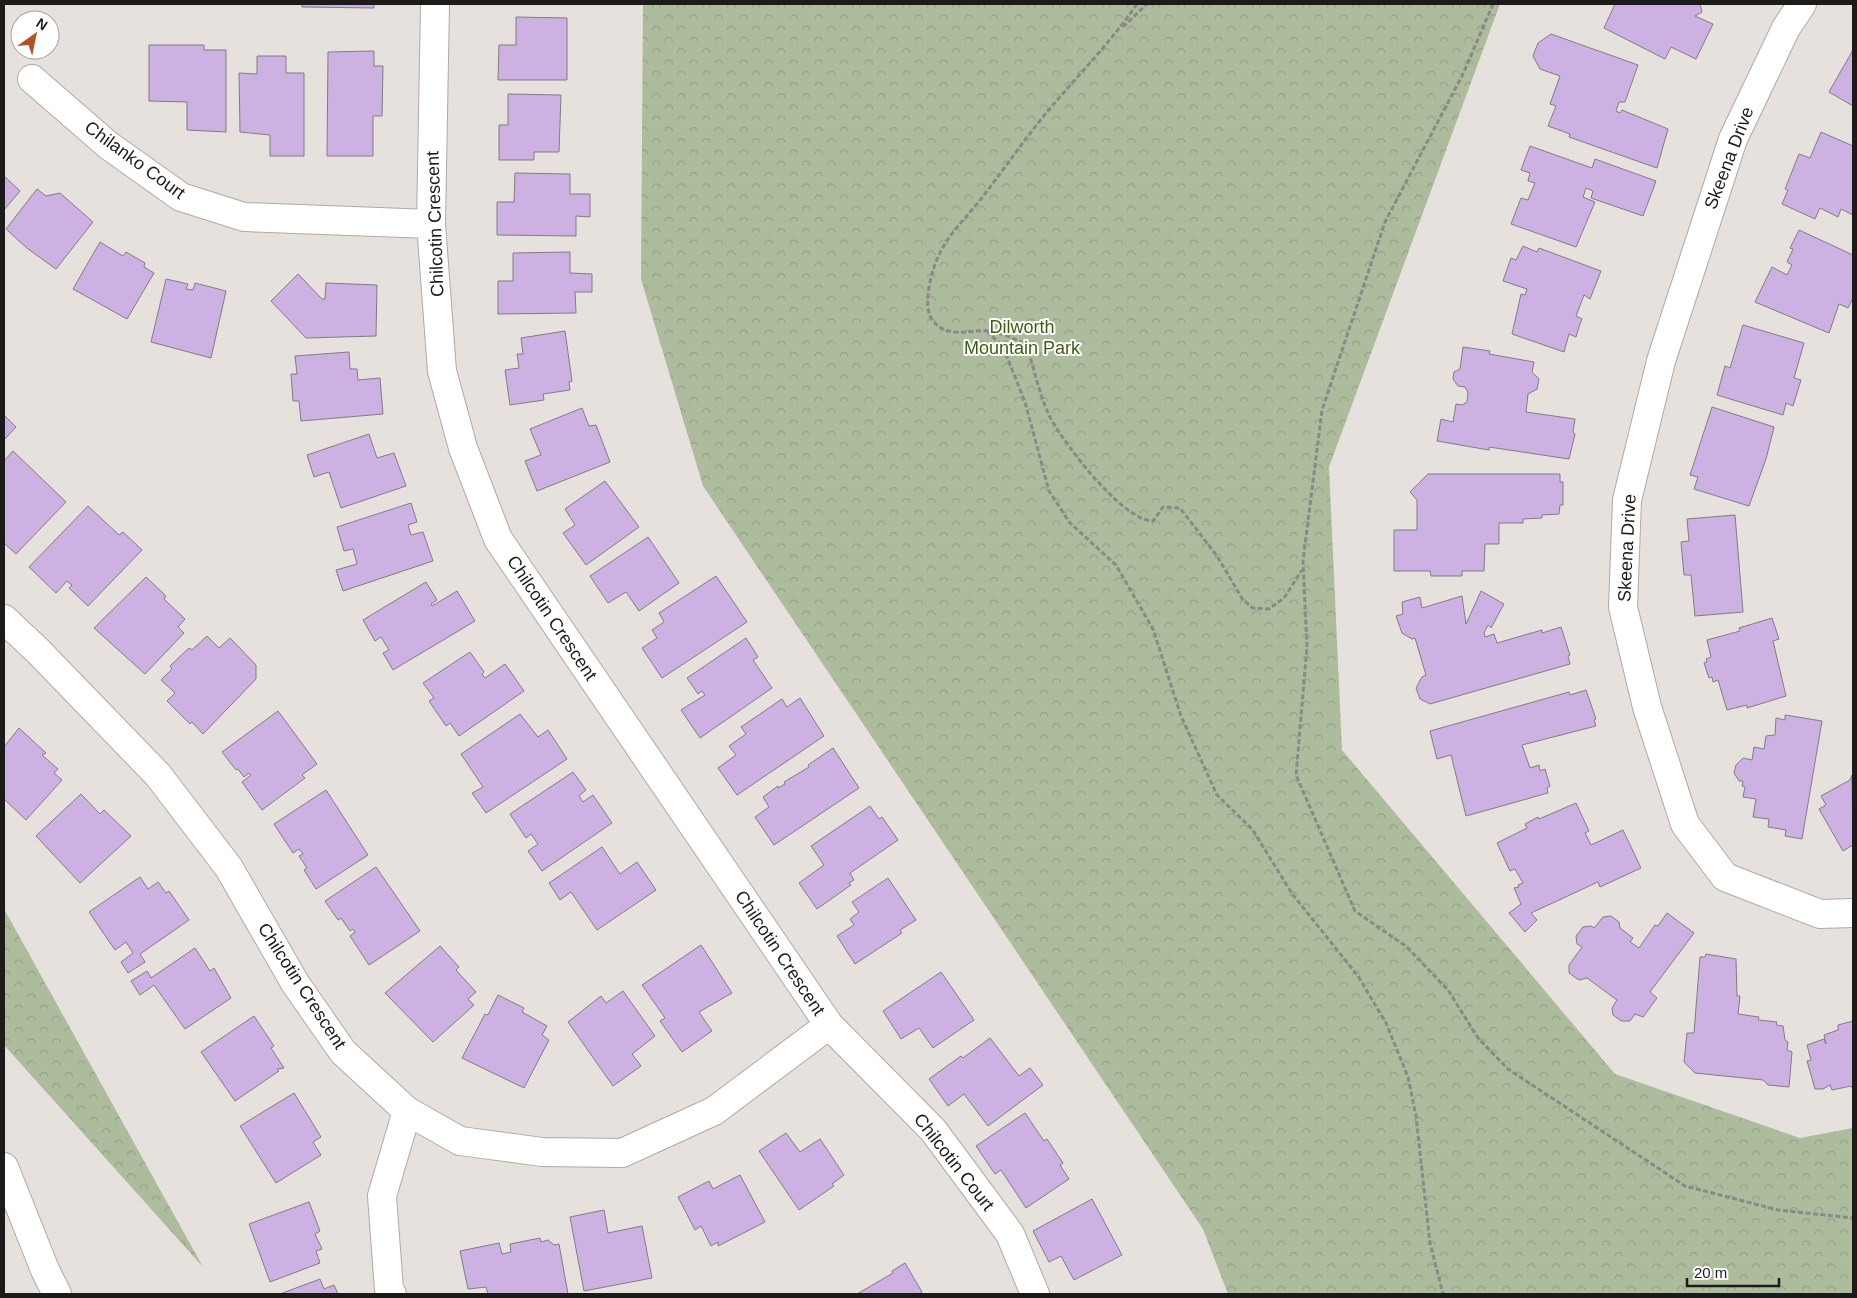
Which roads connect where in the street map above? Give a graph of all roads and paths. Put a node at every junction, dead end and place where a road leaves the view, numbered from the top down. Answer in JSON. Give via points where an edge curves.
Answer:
{"nodes":[{"id":1,"x":435,"y":4,"type":"edge"},
{"id":2,"x":1137,"y":4,"type":"edge"},
{"id":3,"x":1146,"y":4,"type":"edge"},
{"id":4,"x":1493,"y":4,"type":"edge"},
{"id":5,"x":1802,"y":4,"type":"edge"},
{"id":6,"x":1118,"y":33,"type":"junction"},
{"id":7,"x":32,"y":79,"type":"dead end"},
{"id":8,"x":431,"y":224,"type":"junction"},
{"id":9,"x":987,"y":331,"type":"junction"},
{"id":10,"x":1303,"y":570,"type":"junction"},
{"id":11,"x":4,"y":619,"type":"edge"},
{"id":12,"x":1853,"y":913,"type":"edge"},
{"id":13,"x":829,"y":1025,"type":"junction"},
{"id":14,"x":407,"y":1111,"type":"junction"},
{"id":15,"x":4,"y":1167,"type":"edge"},
{"id":16,"x":1853,"y":1218,"type":"edge"},
{"id":17,"x":57,"y":1294,"type":"edge"},
{"id":18,"x":392,"y":1294,"type":"edge"},
{"id":19,"x":1035,"y":1294,"type":"edge"},
{"id":20,"x":1443,"y":1294,"type":"edge"}],
"edges":[{"from":1,"to":8,"type":"street","name":"Chilcotin Crescent"},
{"from":2,"to":6,"type":"path"},
{"from":3,"to":6,"type":"path"},
{"from":4,"to":10,"type":"path","via":[[1463,74],[1386,222],[1349,327],[1322,410]]},
{"from":5,"to":12,"type":"street","name":"Skeena Drive","via":[[1786,28],[1732,139],[1661,361],[1627,500],[1623,607],[1647,707],[1685,824],[1726,877],[1820,914]]},
{"from":6,"to":9,"type":"path","via":[[1042,118],[980,201],[960,221],[939,253],[927,291],[928,309],[933,321],[945,330],[957,333]]},
{"from":7,"to":8,"type":"street","name":"Chilanko Court","via":[[108,145],[181,197],[244,217]]},
{"from":8,"to":13,"type":"street","name":"Chilcotin Crescent","via":[[442,371],[464,448],[498,539]]},
{"from":9,"to":10,"type":"path","via":[[1026,344],[1050,416],[1082,465],[1128,510],[1144,521],[1153,521],[1164,507],[1180,508],[1217,556],[1243,600],[1252,608],[1269,609],[1284,598]]},
{"from":9,"to":20,"type":"path","via":[[1002,347],[1025,402],[1048,490],[1070,523],[1116,565],[1153,629],[1180,716],[1217,795],[1252,829],[1293,895],[1352,969],[1386,1023],[1408,1077],[1416,1116],[1430,1243]]},
{"from":10,"to":16,"type":"path","via":[[1307,647],[1296,775],[1354,911],[1408,947],[1448,990],[1478,1038],[1508,1069],[1685,1186],[1778,1210]]},
{"from":11,"to":14,"type":"street","name":"Chilcotin Crescent","via":[[158,775],[229,868],[295,983],[343,1052]]},
{"from":13,"to":14,"type":"street","name":"Chilcotin Crescent","via":[[714,1111],[622,1153],[542,1152],[460,1141]]},
{"from":13,"to":19,"type":"street","name":"Chilcotin Court","via":[[933,1130],[1010,1234]]},
{"from":14,"to":18,"type":"street","via":[[382,1196],[389,1290]]},
{"from":15,"to":17,"type":"street"}]}
